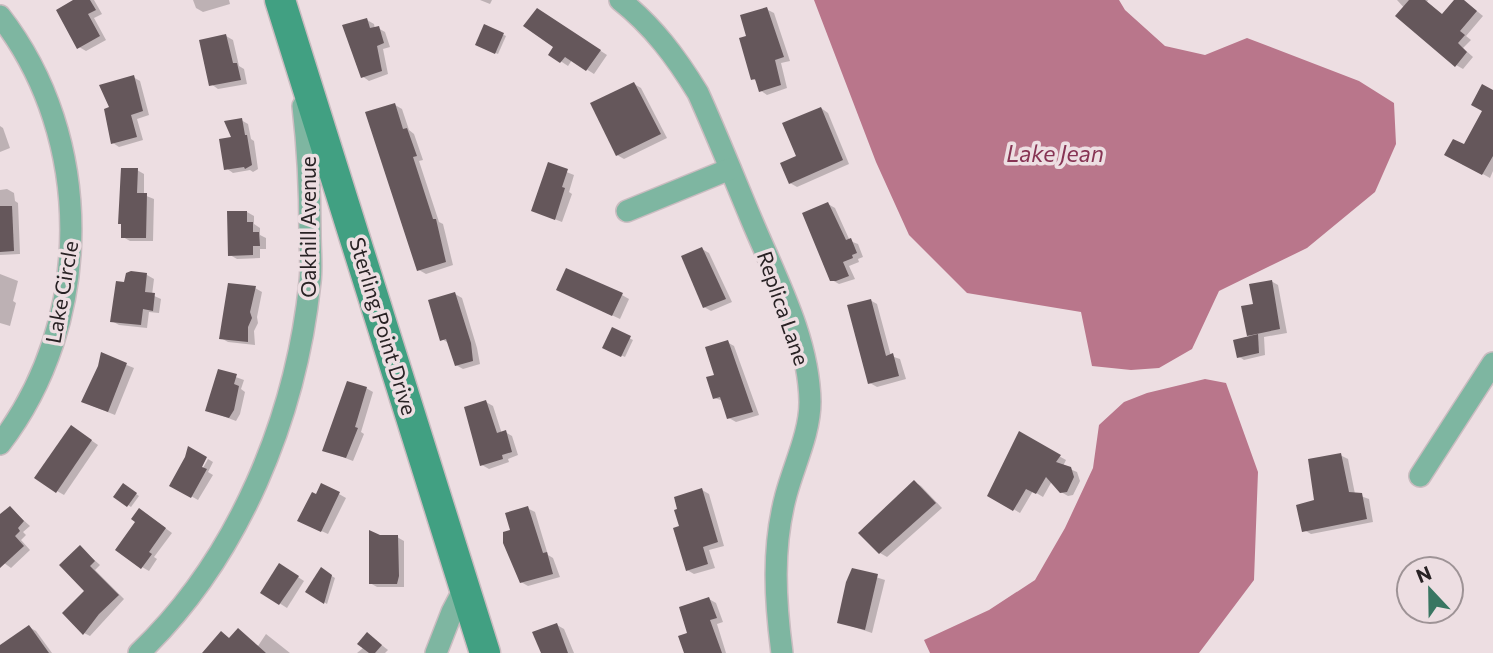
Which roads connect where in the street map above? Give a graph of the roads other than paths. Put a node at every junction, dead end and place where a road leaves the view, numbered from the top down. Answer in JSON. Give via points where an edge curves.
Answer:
{"nodes":[{"id":1,"x":280,"y":0,"type":"edge"},
{"id":2,"x":620,"y":0,"type":"edge"},
{"id":3,"x":0,"y":16,"type":"edge"},
{"id":4,"x":296,"y":51,"type":"junction"},
{"id":5,"x":730,"y":169,"type":"junction"},
{"id":6,"x":627,"y":211,"type":"dead end"},
{"id":7,"x":1493,"y":363,"type":"edge"},
{"id":8,"x":0,"y":444,"type":"edge"},
{"id":9,"x":1420,"y":476,"type":"dead end"},
{"id":10,"x":465,"y":587,"type":"junction"},
{"id":11,"x":139,"y":653,"type":"edge"},
{"id":12,"x":436,"y":653,"type":"edge"},
{"id":13,"x":485,"y":653,"type":"edge"},
{"id":14,"x":782,"y":653,"type":"edge"}],
"edges":[{"from":1,"to":4,"type":"street","name":"Sterling Point Drive"},
{"from":2,"to":5,"type":"street","name":"Replica Lane","via":[[680,63]]},
{"from":3,"to":8,"type":"street","name":"Lake Circle","via":[[40,84],[54,121],[64,160],[72,231],[61,315],[49,355],[33,395]]},
{"from":4,"to":10,"type":"street","name":"Sterling Point Drive"},
{"from":4,"to":11,"type":"street","name":"Oakhill Avenue","via":[[306,127],[311,279],[291,384],[255,485],[230,533],[203,578]]},
{"from":5,"to":6,"type":"street"},
{"from":5,"to":14,"type":"street","name":"Replica Lane","via":[[801,342],[808,376],[810,405],[804,437],[778,533],[775,572]]},
{"from":7,"to":9,"type":"street"},
{"from":10,"to":12,"type":"street"},
{"from":10,"to":13,"type":"street","name":"Sterling Point Drive"}]}
